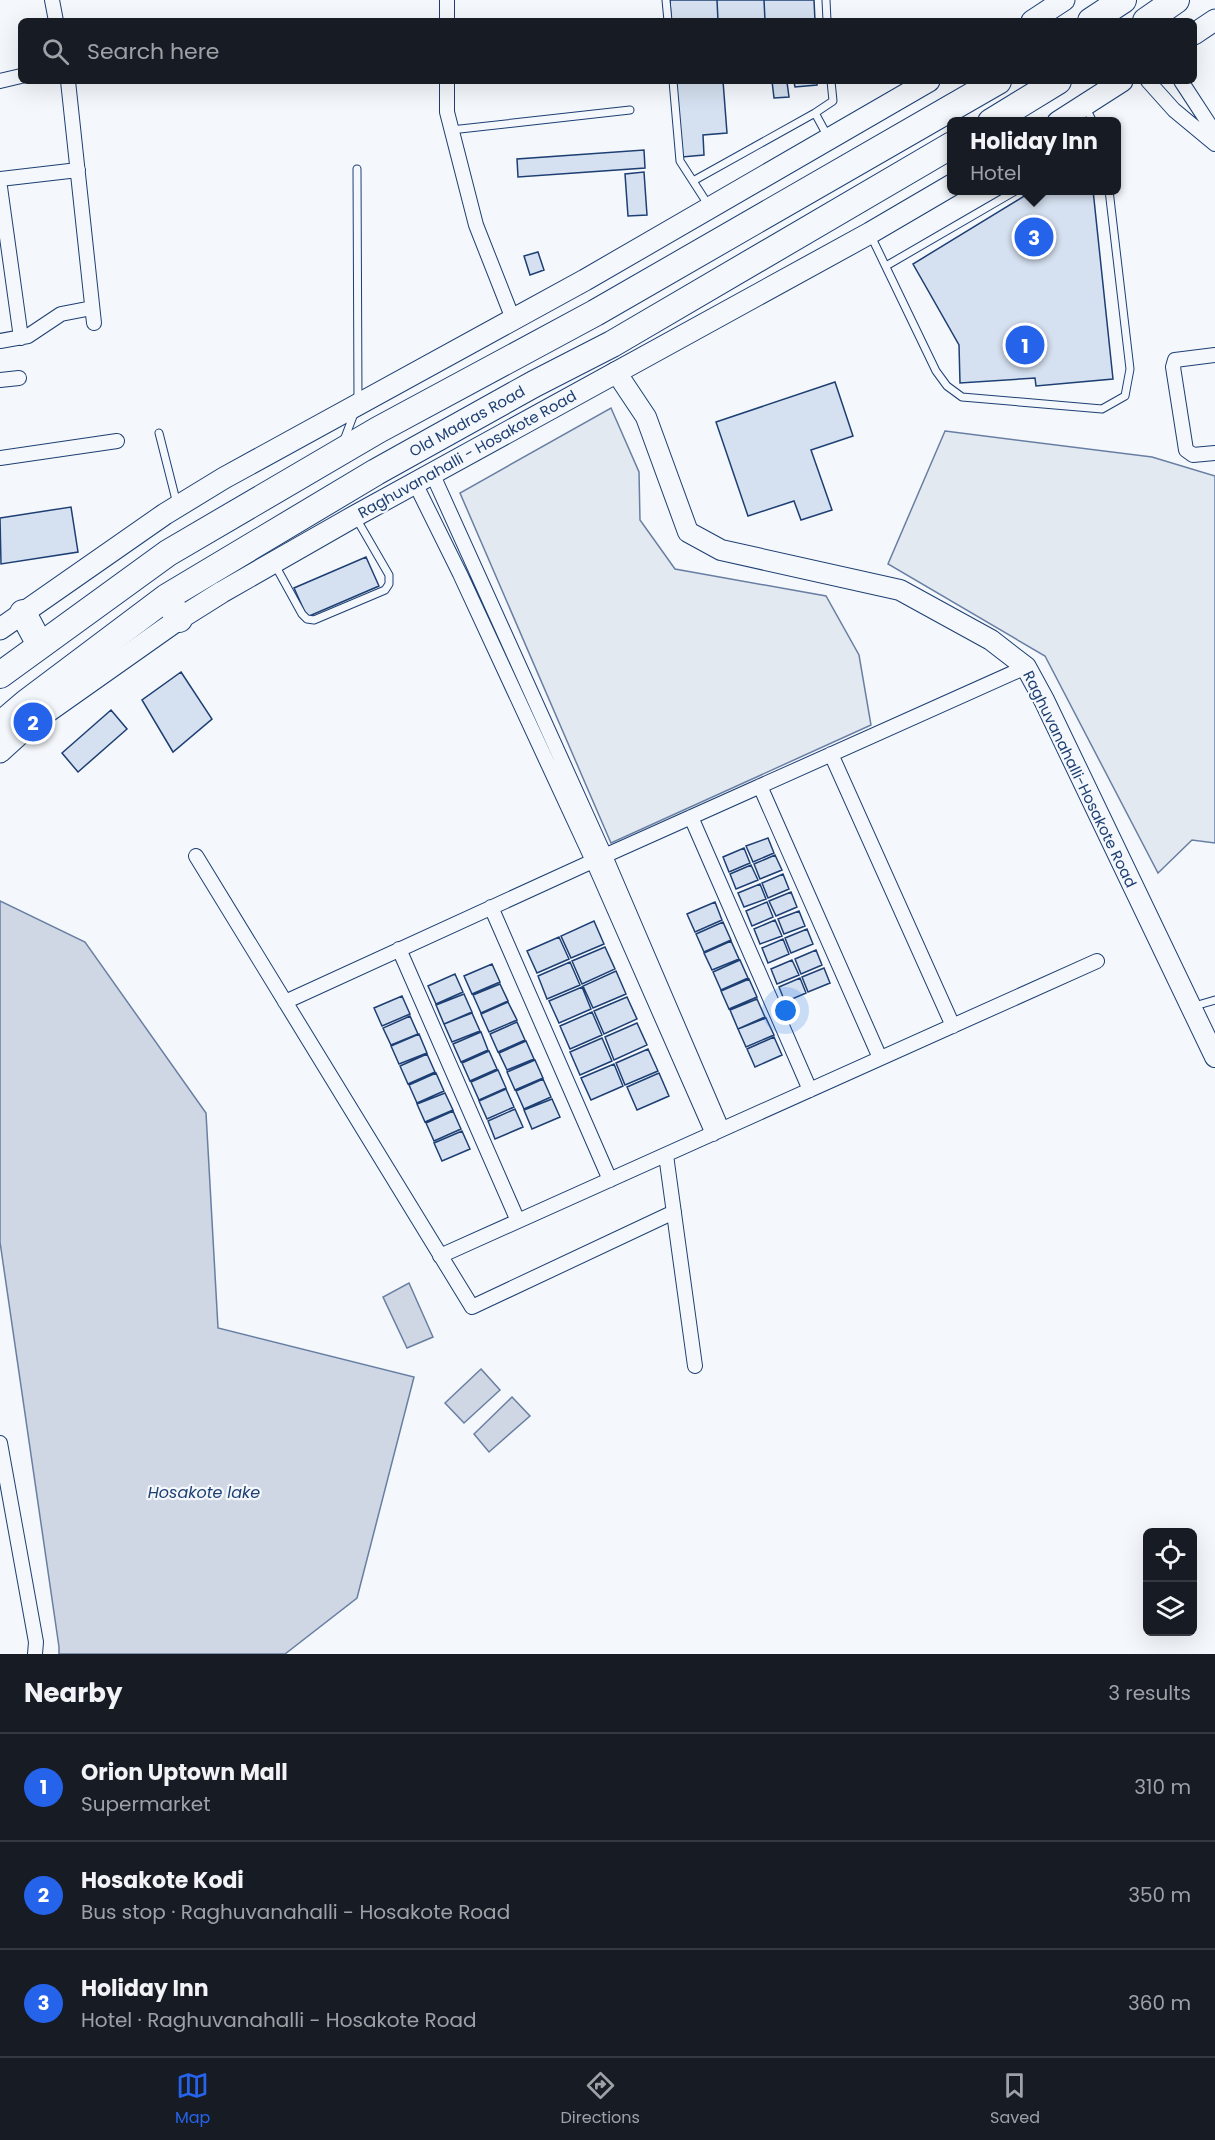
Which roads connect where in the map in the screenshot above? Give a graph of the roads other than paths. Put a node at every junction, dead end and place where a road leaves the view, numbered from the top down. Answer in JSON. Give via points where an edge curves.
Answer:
{"nodes":[{"id":1,"x":52,"y":0,"type":"edge"},
{"id":2,"x":447,"y":0,"type":"edge"},
{"id":3,"x":666,"y":0,"type":"edge"},
{"id":4,"x":826,"y":0,"type":"edge"},
{"id":5,"x":1064,"y":0,"type":"edge"},
{"id":6,"x":1123,"y":0,"type":"edge"},
{"id":7,"x":1176,"y":0,"type":"edge"},
{"id":8,"x":55,"y":18,"type":"edge"},
{"id":9,"x":447,"y":18,"type":"edge"},
{"id":10,"x":668,"y":18,"type":"edge"},
{"id":11,"x":828,"y":18,"type":"edge"},
{"id":12,"x":1037,"y":18,"type":"edge"},
{"id":13,"x":1096,"y":18,"type":"edge"},
{"id":14,"x":1150,"y":18,"type":"edge"},
{"id":15,"x":1215,"y":20,"type":"edge"},
{"id":16,"x":1197,"y":32,"type":"edge"},
{"id":17,"x":18,"y":77,"type":"edge"},
{"id":18,"x":0,"y":81,"type":"edge"},
{"id":19,"x":68,"y":84,"type":"edge"},
{"id":20,"x":447,"y":84,"type":"edge"},
{"id":21,"x":673,"y":84,"type":"edge"},
{"id":22,"x":831,"y":84,"type":"edge"},
{"id":23,"x":924,"y":84,"type":"edge"},
{"id":24,"x":993,"y":84,"type":"edge"},
{"id":25,"x":1053,"y":84,"type":"edge"},
{"id":26,"x":1119,"y":84,"type":"edge"},
{"id":27,"x":1151,"y":84,"type":"edge"},
{"id":28,"x":1183,"y":84,"type":"edge"},
{"id":29,"x":630,"y":110,"type":"dead end"},
{"id":30,"x":814,"y":113,"type":"junction"},
{"id":31,"x":1089,"y":113,"type":"edge"},
{"id":32,"x":999,"y":117,"type":"edge"},
{"id":33,"x":451,"y":130,"type":"junction"},
{"id":34,"x":1215,"y":133,"type":"edge"},
{"id":35,"x":829,"y":140,"type":"junction"},
{"id":36,"x":1215,"y":144,"type":"edge"},
{"id":37,"x":947,"y":147,"type":"edge"},
{"id":38,"x":357,"y":169,"type":"dead end"},
{"id":39,"x":78,"y":170,"type":"junction"},
{"id":40,"x":0,"y":179,"type":"edge"},
{"id":41,"x":693,"y":181,"type":"junction"},
{"id":42,"x":0,"y":187,"type":"edge"},
{"id":43,"x":947,"y":187,"type":"edge"},
{"id":44,"x":1008,"y":195,"type":"edge"},
{"id":45,"x":1110,"y":195,"type":"edge"},
{"id":46,"x":711,"y":208,"type":"junction"},
{"id":47,"x":870,"y":233,"type":"junction"},
{"id":48,"x":886,"y":266,"type":"junction"},
{"id":49,"x":92,"y":308,"type":"junction"},
{"id":50,"x":513,"y":319,"type":"junction"},
{"id":51,"x":94,"y":323,"type":"dead end"},
{"id":52,"x":21,"y":338,"type":"junction"},
{"id":53,"x":0,"y":341,"type":"edge"},
{"id":54,"x":1215,"y":355,"type":"edge"},
{"id":55,"x":616,"y":372,"type":"junction"},
{"id":56,"x":19,"y":378,"type":"dead end"},
{"id":57,"x":0,"y":380,"type":"edge"},
{"id":58,"x":358,"y":403,"type":"junction"},
{"id":59,"x":159,"y":434,"type":"dead end"},
{"id":60,"x":117,"y":441,"type":"dead end"},
{"id":61,"x":340,"y":451,"type":"junction"},
{"id":62,"x":1215,"y":453,"type":"edge"},
{"id":63,"x":0,"y":458,"type":"edge"},
{"id":64,"x":423,"y":478,"type":"junction"},
{"id":65,"x":177,"y":507,"type":"junction"},
{"id":66,"x":355,"y":516,"type":"junction"},
{"id":67,"x":274,"y":561,"type":"junction"},
{"id":68,"x":173,"y":608,"type":"junction"},
{"id":69,"x":6,"y":623,"type":"edge"},
{"id":70,"x":40,"y":645,"type":"junction"},
{"id":71,"x":1026,"y":667,"type":"junction"},
{"id":72,"x":0,"y":675,"type":"edge"},
{"id":73,"x":0,"y":725,"type":"edge"},
{"id":74,"x":0,"y":752,"type":"edge"},
{"id":75,"x":831,"y":754,"type":"junction"},
{"id":76,"x":760,"y":786,"type":"junction"},
{"id":77,"x":691,"y":817,"type":"junction"},
{"id":78,"x":196,"y":856,"type":"dead end"},
{"id":79,"x":599,"y":858,"type":"junction"},
{"id":80,"x":491,"y":907,"type":"junction"},
{"id":81,"x":399,"y":949,"type":"junction"},
{"id":82,"x":1097,"y":961,"type":"dead end"},
{"id":83,"x":1215,"y":1000,"type":"edge"},
{"id":84,"x":285,"y":1002,"type":"junction"},
{"id":85,"x":1191,"y":1007,"type":"junction"},
{"id":86,"x":953,"y":1026,"type":"junction"},
{"id":87,"x":1215,"y":1057,"type":"edge"},
{"id":88,"x":880,"y":1058,"type":"junction"},
{"id":89,"x":810,"y":1090,"type":"junction"},
{"id":90,"x":717,"y":1132,"type":"junction"},
{"id":91,"x":666,"y":1155,"type":"junction"},
{"id":92,"x":610,"y":1180,"type":"junction"},
{"id":93,"x":674,"y":1212,"type":"junction"},
{"id":94,"x":518,"y":1221,"type":"junction"},
{"id":95,"x":440,"y":1256,"type":"junction"},
{"id":96,"x":695,"y":1366,"type":"dead end"},
{"id":97,"x":0,"y":1443,"type":"edge"},
{"id":98,"x":35,"y":1654,"type":"edge"}],
"edges":[{"from":1,"to":8,"type":"street"},
{"from":2,"to":9,"type":"street"},
{"from":3,"to":10,"type":"lane"},
{"from":4,"to":11,"type":"lane"},
{"from":5,"to":12,"type":"main road"},
{"from":6,"to":13,"type":"highway"},
{"from":7,"to":14,"type":"highway"},
{"from":15,"to":16,"type":"main road"},
{"from":17,"to":18,"type":"street"},
{"from":19,"to":39,"type":"street"},
{"from":20,"to":33,"type":"street"},
{"from":21,"to":41,"type":"lane","via":[[680,161]]},
{"from":22,"to":30,"type":"lane","via":[[833,101]]},
{"from":23,"to":35,"type":"main road"},
{"from":24,"to":61,"type":"highway","via":[[595,313]]},
{"from":25,"to":32,"type":"highway"},
{"from":26,"to":31,"type":"main road"},
{"from":27,"to":36,"type":"street","via":[[1173,110]]},
{"from":28,"to":34,"type":"street"},
{"from":29,"to":33,"type":"lane"},
{"from":30,"to":35,"type":"lane"},
{"from":30,"to":41,"type":"lane"},
{"from":33,"to":50,"type":"street","via":[[476,225]]},
{"from":35,"to":46,"type":"main road"},
{"from":37,"to":68,"type":"highway","name":"Old Madras Road","via":[[612,344],[376,472]]},
{"from":38,"to":58,"type":"lane"},
{"from":39,"to":40,"type":"street"},
{"from":39,"to":49,"type":"street"},
{"from":41,"to":46,"type":"lane"},
{"from":42,"to":52,"type":"street"},
{"from":43,"to":47,"type":"main road","name":"Raghuvanahalli - Hosakote Road"},
{"from":44,"to":48,"type":"lane"},
{"from":45,"to":48,"type":"lane","via":[[1130,369],[1125,396],[1102,409],[962,397],[947,386],[936,370]]},
{"from":46,"to":50,"type":"main road"},
{"from":47,"to":48,"type":"lane"},
{"from":47,"to":55,"type":"main road","name":"Raghuvanahalli - Hosakote Road"},
{"from":49,"to":51,"type":"street"},
{"from":49,"to":52,"type":"street","via":[[61,314]]},
{"from":50,"to":58,"type":"main road"},
{"from":52,"to":53,"type":"street"},
{"from":54,"to":62,"type":"street","via":[[1176,360],[1173,367],[1186,450],[1193,455]]},
{"from":55,"to":64,"type":"main road","name":"Raghuvanahalli - Hosakote Road"},
{"from":55,"to":71,"type":"main road","name":"Raghuvanahalli-Hosakote Road","via":[[646,417],[688,532],[722,550],[900,590],[992,640]]},
{"from":56,"to":57,"type":"street"},
{"from":58,"to":61,"type":"lane"},
{"from":58,"to":65,"type":"main road"},
{"from":59,"to":65,"type":"lane"},
{"from":60,"to":63,"type":"street"},
{"from":61,"to":70,"type":"highway","via":[[168,553]]},
{"from":64,"to":66,"type":"main road","name":"Raghuvanahalli - Hosakote Road"},
{"from":64,"to":79,"type":"street"},
{"from":64,"to":79,"type":"street","via":[[460,574]]},
{"from":65,"to":69,"type":"main road"},
{"from":66,"to":67,"type":"main road","name":"Raghuvanahalli - Hosakote Road"},
{"from":66,"to":67,"type":"lane","via":[[389,575],[385,590],[314,620],[307,619]]},
{"from":67,"to":68,"type":"main road","name":"Raghuvanahalli - Hosakote Road"},
{"from":68,"to":73,"type":"highway","name":"Old Madras Road","via":[[35,696]]},
{"from":68,"to":74,"type":"main road","name":"Raghuvanahalli - Hosakote Road"},
{"from":69,"to":70,"type":"highway"},
{"from":70,"to":72,"type":"highway"},
{"from":71,"to":75,"type":"street"},
{"from":71,"to":85,"type":"main road","name":"Raghuvanahalli-Hosakote Road"},
{"from":75,"to":76,"type":"street"},
{"from":75,"to":86,"type":"street"},
{"from":76,"to":77,"type":"street"},
{"from":76,"to":88,"type":"street"},
{"from":77,"to":79,"type":"street"},
{"from":77,"to":89,"type":"street"},
{"from":78,"to":84,"type":"street"},
{"from":79,"to":80,"type":"street"},
{"from":79,"to":90,"type":"street"},
{"from":80,"to":81,"type":"street"},
{"from":80,"to":92,"type":"street"},
{"from":81,"to":84,"type":"street"},
{"from":81,"to":94,"type":"street"},
{"from":82,"to":86,"type":"street"},
{"from":83,"to":85,"type":"lane"},
{"from":84,"to":95,"type":"street"},
{"from":85,"to":87,"type":"main road","name":"Raghuvanahalli-Hosakote Road"},
{"from":86,"to":88,"type":"street"},
{"from":88,"to":89,"type":"street"},
{"from":89,"to":90,"type":"street"},
{"from":90,"to":91,"type":"street"},
{"from":91,"to":92,"type":"street"},
{"from":91,"to":93,"type":"street"},
{"from":92,"to":94,"type":"street"},
{"from":93,"to":95,"type":"street","via":[[472,1307]]},
{"from":93,"to":96,"type":"street"},
{"from":94,"to":95,"type":"street"},
{"from":97,"to":98,"type":"street"}]}
